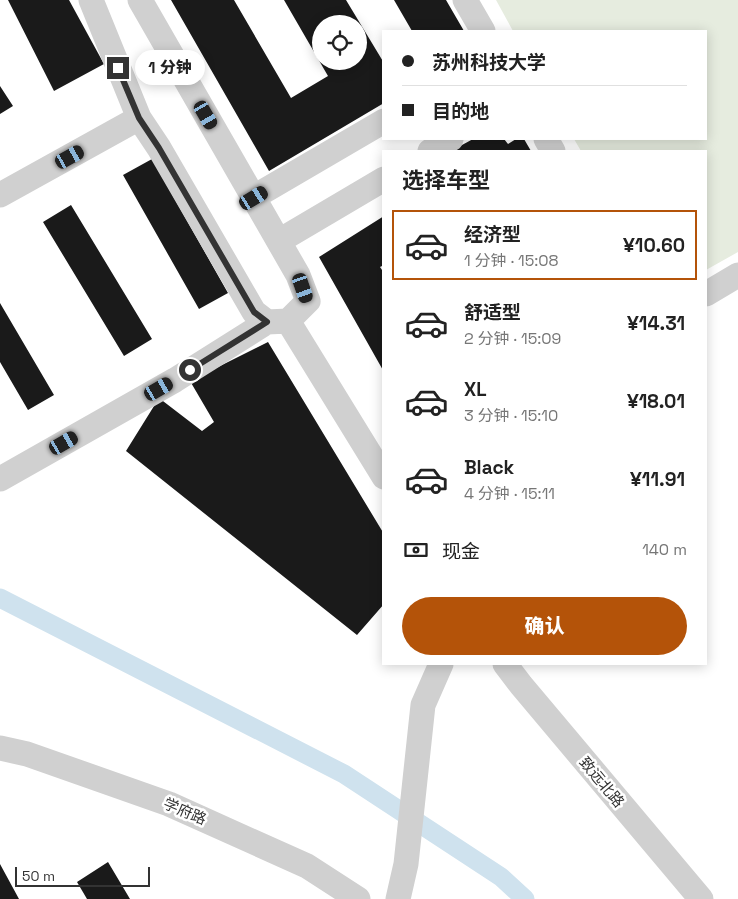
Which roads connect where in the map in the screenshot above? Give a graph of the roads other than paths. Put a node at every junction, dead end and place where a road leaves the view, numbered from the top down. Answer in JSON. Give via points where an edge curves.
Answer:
{"nodes":[{"id":1,"x":91,"y":0,"type":"edge"},
{"id":2,"x":140,"y":0,"type":"edge"},
{"id":3,"x":465,"y":0,"type":"edge"},
{"id":4,"x":482,"y":30,"type":"edge"},
{"id":5,"x":139,"y":118,"type":"junction"},
{"id":6,"x":382,"y":122,"type":"edge"},
{"id":7,"x":449,"y":140,"type":"edge"},
{"id":8,"x":432,"y":150,"type":"edge"},
{"id":9,"x":382,"y":180,"type":"edge"},
{"id":10,"x":0,"y":195,"type":"edge"},
{"id":11,"x":254,"y":198,"type":"junction"},
{"id":12,"x":279,"y":241,"type":"junction"},
{"id":13,"x":738,"y":274,"type":"edge"},
{"id":14,"x":707,"y":293,"type":"edge"},
{"id":15,"x":278,"y":321,"type":"junction"},
{"id":16,"x":382,"y":474,"type":"edge"},
{"id":17,"x":0,"y":479,"type":"edge"},
{"id":18,"x":441,"y":665,"type":"edge"},
{"id":19,"x":506,"y":665,"type":"edge"},
{"id":20,"x":0,"y":748,"type":"edge"},
{"id":21,"x":358,"y":899,"type":"edge"},
{"id":22,"x":398,"y":899,"type":"edge"},
{"id":23,"x":701,"y":899,"type":"edge"}],
"edges":[{"from":1,"to":5,"type":"street"},
{"from":2,"to":11,"type":"street"},
{"from":3,"to":4,"type":"street"},
{"from":5,"to":10,"type":"street"},
{"from":5,"to":15,"type":"street","via":[[254,312]]},
{"from":6,"to":11,"type":"street"},
{"from":7,"to":8,"type":"street"},
{"from":9,"to":12,"type":"street"},
{"from":11,"to":12,"type":"street"},
{"from":12,"to":15,"type":"street","via":[[308,301]]},
{"from":13,"to":14,"type":"street"},
{"from":15,"to":16,"type":"street"},
{"from":15,"to":17,"type":"street"},
{"from":18,"to":22,"type":"street","via":[[423,705],[406,864]]},
{"from":19,"to":23,"type":"street","name":"致远北路"},
{"from":20,"to":21,"type":"street","name":"学府路","via":[[27,754],[169,804],[307,866]]}]}
